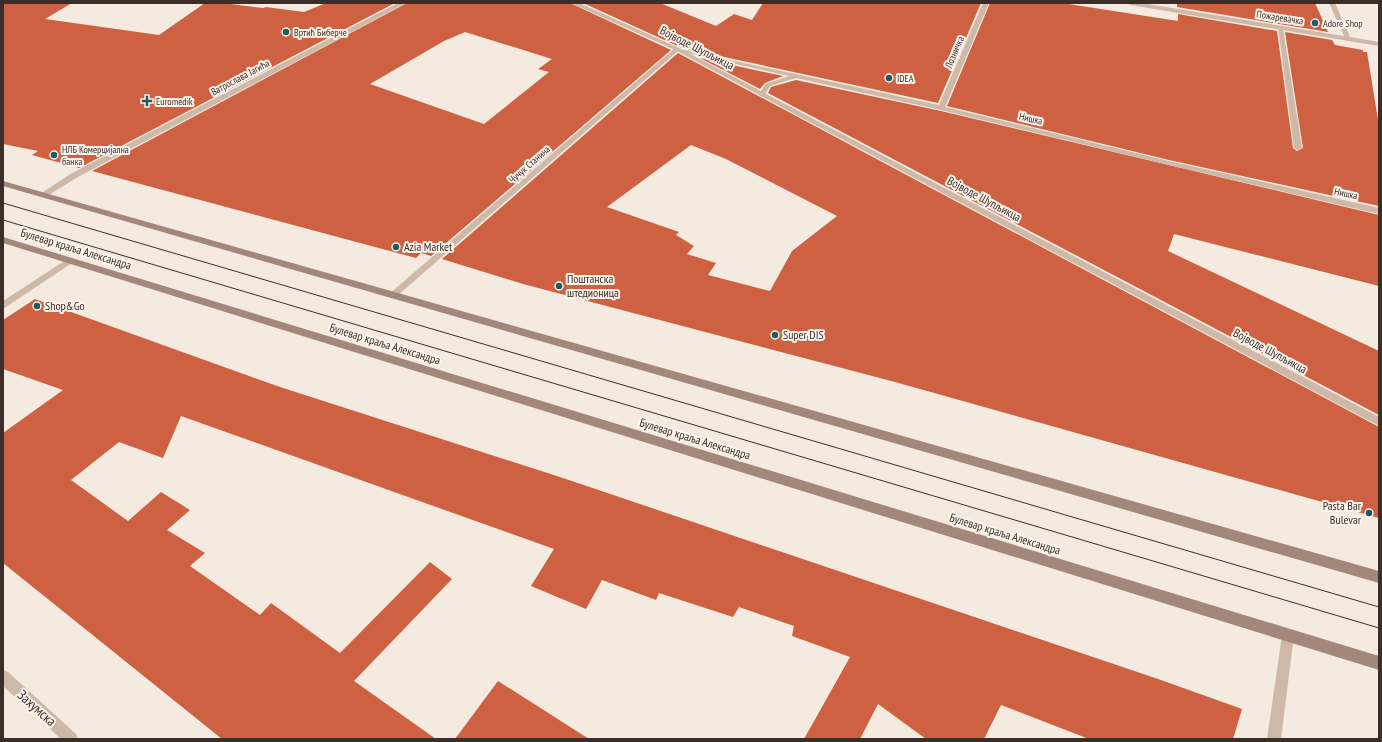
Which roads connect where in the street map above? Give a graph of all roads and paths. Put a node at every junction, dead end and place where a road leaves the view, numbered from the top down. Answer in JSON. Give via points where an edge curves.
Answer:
{"nodes":[{"id":1,"x":403,"y":3,"type":"edge"},
{"id":2,"x":574,"y":3,"type":"edge"},
{"id":3,"x":986,"y":3,"type":"edge"},
{"id":4,"x":1130,"y":3,"type":"edge"},
{"id":5,"x":1332,"y":3,"type":"edge"},
{"id":6,"x":1280,"y":28,"type":"junction"},
{"id":7,"x":1348,"y":39,"type":"junction"},
{"id":8,"x":1379,"y":44,"type":"edge"},
{"id":9,"x":677,"y":49,"type":"junction"},
{"id":10,"x":797,"y":76,"type":"junction"},
{"id":11,"x":762,"y":95,"type":"junction"},
{"id":12,"x":941,"y":108,"type":"junction"},
{"id":13,"x":1298,"y":148,"type":"dead end"},
{"id":14,"x":3,"y":182,"type":"edge"},
{"id":15,"x":44,"y":194,"type":"junction"},
{"id":16,"x":1379,"y":211,"type":"edge"},
{"id":17,"x":3,"y":240,"type":"edge"},
{"id":18,"x":69,"y":261,"type":"junction"},
{"id":19,"x":394,"y":294,"type":"junction"},
{"id":20,"x":3,"y":306,"type":"edge"},
{"id":21,"x":1379,"y":422,"type":"edge"},
{"id":22,"x":1379,"y":577,"type":"edge"},
{"id":23,"x":1288,"y":635,"type":"junction"},
{"id":24,"x":1379,"y":663,"type":"edge"},
{"id":25,"x":3,"y":677,"type":"edge"},
{"id":26,"x":71,"y":739,"type":"edge"},
{"id":27,"x":1274,"y":739,"type":"edge"}],
"edges":[{"from":1,"to":15,"type":"street","name":"Ватрослава Јагића","via":[[75,175]]},
{"from":2,"to":9,"type":"street","name":"Војводе Шупљикца"},
{"from":3,"to":12,"type":"street","name":"Лозничка"},
{"from":4,"to":6,"type":"street","name":"Пожаревачка"},
{"from":5,"to":7,"type":"street"},
{"from":6,"to":7,"type":"street","name":"Пожаревачка"},
{"from":6,"to":13,"type":"street"},
{"from":7,"to":8,"type":"street","name":"Пожаревачка"},
{"from":9,"to":10,"type":"street","name":"Нишка"},
{"from":9,"to":11,"type":"street","name":"Војводе Шупљикца"},
{"from":9,"to":19,"type":"street","name":"Чучук Станина"},
{"from":10,"to":11,"type":"street","via":[[767,84]]},
{"from":10,"to":12,"type":"street","name":"Нишка"},
{"from":11,"to":21,"type":"street","name":"Војводе Шупљикца"},
{"from":12,"to":16,"type":"street","name":"Нишка","via":[[1169,164]]},
{"from":14,"to":15,"type":"main road"},
{"from":15,"to":19,"type":"main road"},
{"from":17,"to":18,"type":"main road","name":"Булевар краља Александра"},
{"from":18,"to":20,"type":"street"},
{"from":18,"to":23,"type":"main road","name":"Булевар краља Александра"},
{"from":19,"to":22,"type":"main road"},
{"from":23,"to":24,"type":"main road","name":"Булевар краља Александра"},
{"from":23,"to":27,"type":"street"},
{"from":25,"to":26,"type":"street","name":"Захумска"}]}
